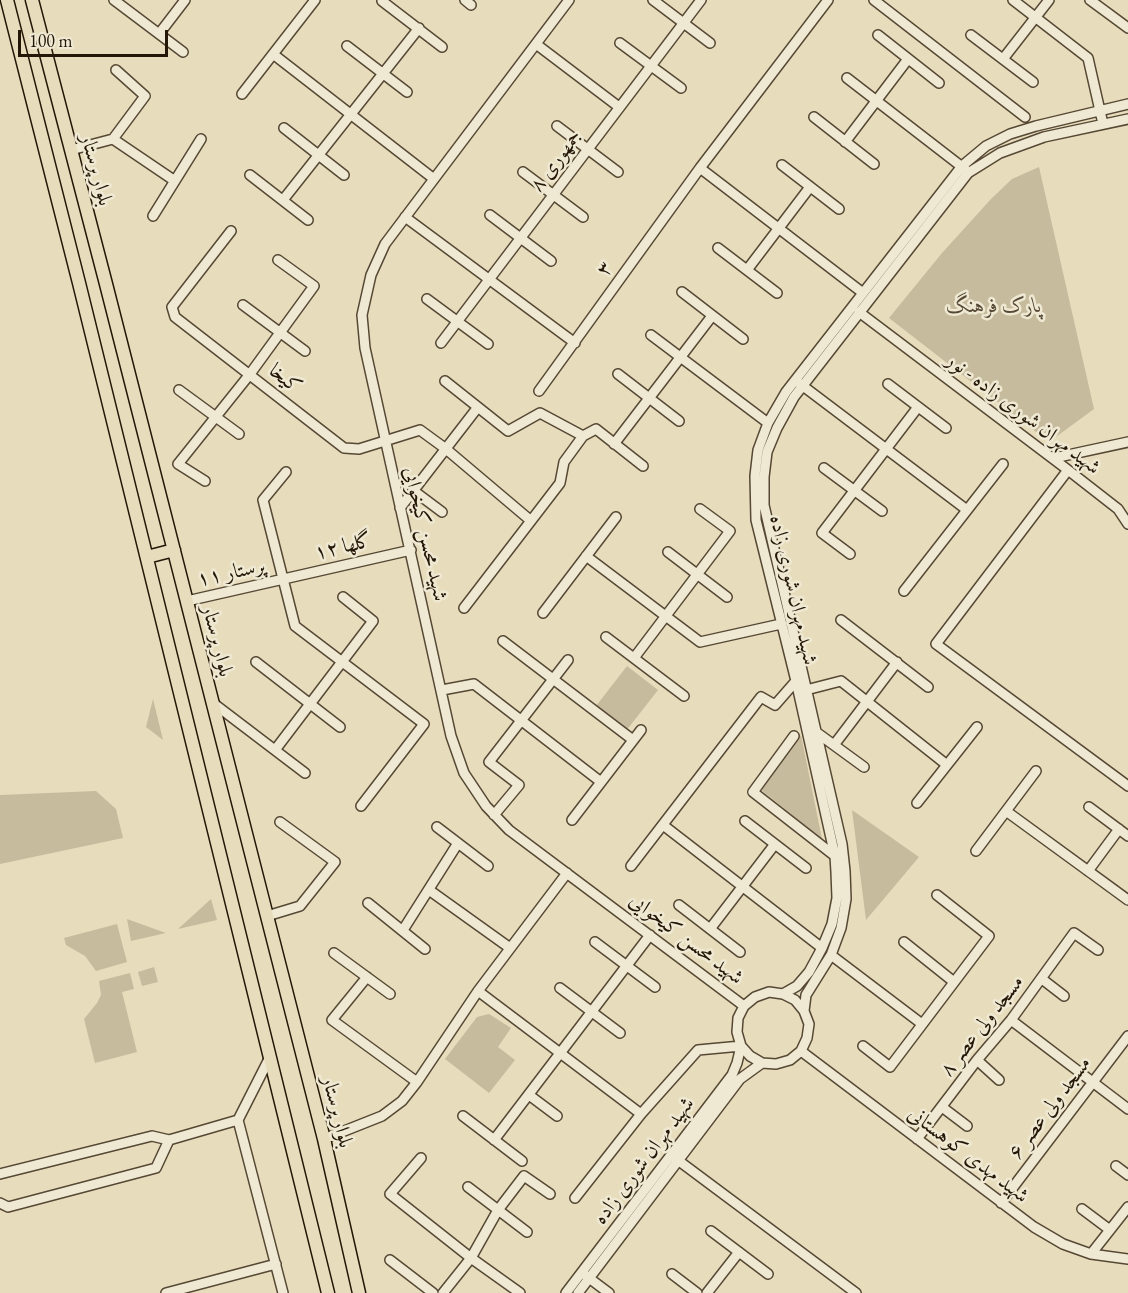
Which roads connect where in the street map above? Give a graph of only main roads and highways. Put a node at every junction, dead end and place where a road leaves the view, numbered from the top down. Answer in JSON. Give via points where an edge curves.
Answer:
{"nodes":[{"id":1,"x":7,"y":0,"type":"edge"},
{"id":2,"x":32,"y":0,"type":"edge"},
{"id":3,"x":174,"y":550,"type":"junction"},
{"id":4,"x":147,"y":557,"type":"junction"},
{"id":5,"x":328,"y":1293,"type":"edge"},
{"id":6,"x":359,"y":1293,"type":"edge"}],
"edges":[{"from":1,"to":4,"type":"main road","name":"بلوار پرستار"},
{"from":2,"to":3,"type":"main road","name":"بلوار پرستار"},
{"from":3,"to":4,"type":"main road"},
{"from":3,"to":6,"type":"main road","name":"بلوار پرستار","via":[[324,1139]]},
{"from":4,"to":5,"type":"main road","name":"بلوار پرستار"}]}
